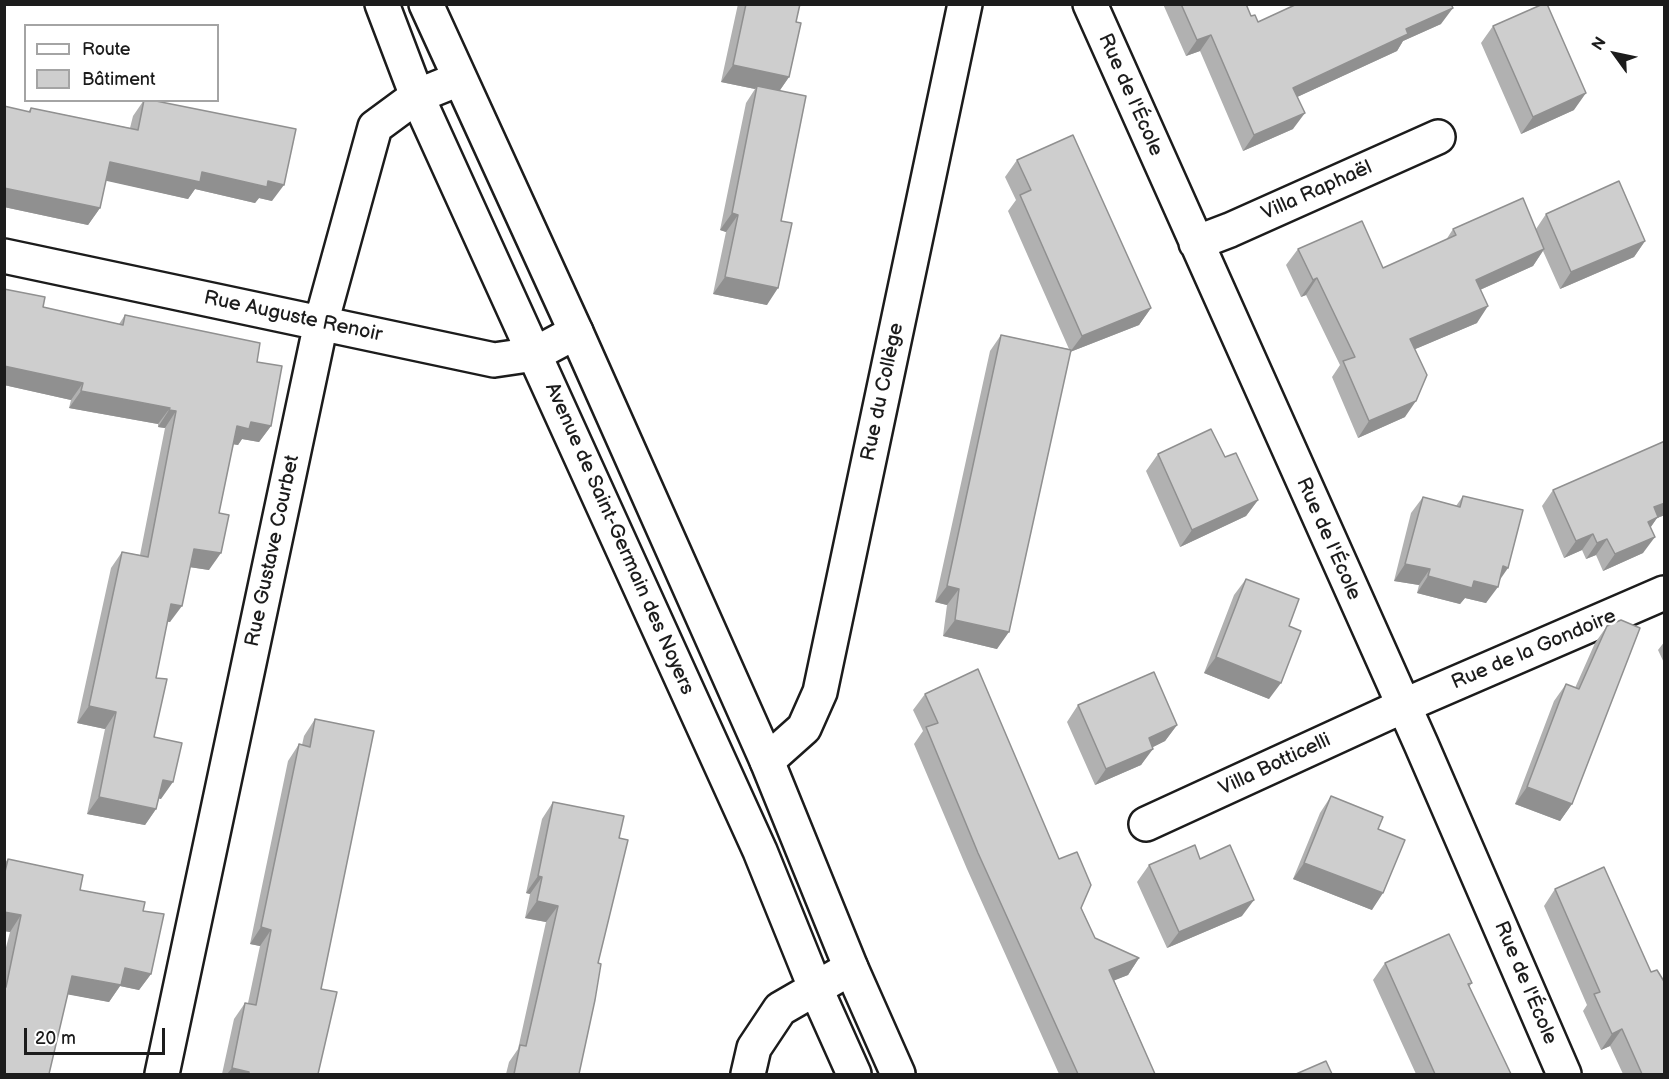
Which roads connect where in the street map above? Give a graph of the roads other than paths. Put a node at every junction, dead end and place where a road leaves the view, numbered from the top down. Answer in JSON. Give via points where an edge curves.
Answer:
{"nodes":[{"id":1,"x":382,"y":4,"type":"edge"},
{"id":2,"x":426,"y":4,"type":"edge"},
{"id":3,"x":965,"y":4,"type":"edge"},
{"id":4,"x":1090,"y":4,"type":"edge"},
{"id":5,"x":459,"y":78,"type":"junction"},
{"id":6,"x":417,"y":96,"type":"junction"},
{"id":7,"x":1438,"y":137,"type":"dead end"},
{"id":8,"x":1196,"y":243,"type":"junction"},
{"id":9,"x":4,"y":256,"type":"edge"},
{"id":10,"x":321,"y":323,"type":"junction"},
{"id":11,"x":576,"y":332,"type":"junction"},
{"id":12,"x":535,"y":354,"type":"junction"},
{"id":13,"x":1665,"y":593,"type":"edge"},
{"id":14,"x":1403,"y":706,"type":"junction"},
{"id":15,"x":767,"y":761,"type":"junction"},
{"id":16,"x":1146,"y":824,"type":"dead end"},
{"id":17,"x":851,"y":968,"type":"junction"},
{"id":18,"x":814,"y":987,"type":"junction"},
{"id":19,"x":162,"y":1074,"type":"edge"},
{"id":20,"x":748,"y":1074,"type":"edge"},
{"id":21,"x":854,"y":1074,"type":"edge"},
{"id":22,"x":898,"y":1074,"type":"edge"},
{"id":23,"x":1564,"y":1074,"type":"edge"}],
"edges":[{"from":1,"to":6,"type":"street","name":"Avenue de Saint-Germain des Noyers"},
{"from":2,"to":5,"type":"street"},
{"from":3,"to":15,"type":"street","name":"Rue du Collège","via":[[820,692],[804,728]]},
{"from":4,"to":8,"type":"street","name":"Rue de l'École"},
{"from":5,"to":6,"type":"street","name":"Rue Gustave Courbet"},
{"from":5,"to":11,"type":"street"},
{"from":6,"to":10,"type":"street","name":"Rue Gustave Courbet","via":[[375,126]]},
{"from":6,"to":12,"type":"street","name":"Avenue de Saint-Germain des Noyers"},
{"from":7,"to":8,"type":"street","name":"Villa Raphaël"},
{"from":8,"to":14,"type":"street","name":"Rue de l'École"},
{"from":9,"to":10,"type":"street","name":"Rue Auguste Renoir"},
{"from":10,"to":12,"type":"street","name":"Rue Auguste Renoir","via":[[494,360]]},
{"from":10,"to":19,"type":"street","name":"Rue Gustave Courbet"},
{"from":11,"to":12,"type":"street","name":"Rue Auguste Renoir"},
{"from":11,"to":15,"type":"street"},
{"from":12,"to":18,"type":"street","name":"Avenue de Saint-Germain des Noyers","via":[[760,851]]},
{"from":13,"to":14,"type":"street","name":"Rue de la Gondoire"},
{"from":14,"to":16,"type":"street","name":"Villa Botticelli"},
{"from":14,"to":23,"type":"street","name":"Rue de l'École"},
{"from":15,"to":17,"type":"street"},
{"from":17,"to":18,"type":"street"},
{"from":17,"to":22,"type":"street"},
{"from":18,"to":20,"type":"street","via":[[780,1009],[754,1048]]},
{"from":18,"to":21,"type":"street","name":"Avenue de Saint-Germain des Noyers"}]}
